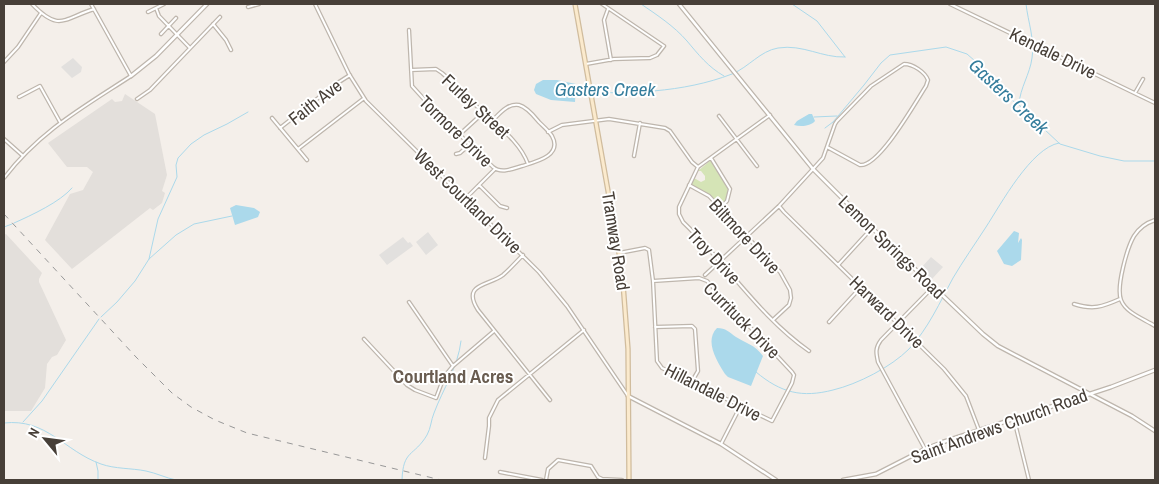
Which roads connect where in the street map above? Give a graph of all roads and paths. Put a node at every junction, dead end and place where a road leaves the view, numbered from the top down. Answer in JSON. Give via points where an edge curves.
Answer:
{"nodes":[{"id":1,"x":32,"y":4,"type":"edge"},
{"id":2,"x":91,"y":4,"type":"edge"},
{"id":3,"x":164,"y":4,"type":"edge"},
{"id":4,"x":207,"y":4,"type":"edge"},
{"id":5,"x":259,"y":4,"type":"edge"},
{"id":6,"x":315,"y":4,"type":"edge"},
{"id":7,"x":575,"y":4,"type":"edge"},
{"id":8,"x":602,"y":4,"type":"edge"},
{"id":9,"x":679,"y":4,"type":"edge"},
{"id":10,"x":950,"y":4,"type":"edge"},
{"id":11,"x":248,"y":7,"type":"dead end"},
{"id":12,"x":156,"y":8,"type":"junction"},
{"id":13,"x":609,"y":8,"type":"junction"},
{"id":14,"x":94,"y":10,"type":"junction"},
{"id":15,"x":148,"y":12,"type":"dead end"},
{"id":16,"x":41,"y":13,"type":"junction"},
{"id":17,"x":220,"y":17,"type":"dead end"},
{"id":18,"x":176,"y":18,"type":"dead end"},
{"id":19,"x":213,"y":24,"type":"junction"},
{"id":20,"x":168,"y":26,"type":"junction"},
{"id":21,"x":409,"y":30,"type":"dead end"},
{"id":22,"x":161,"y":34,"type":"dead end"},
{"id":23,"x":176,"y":34,"type":"junction"},
{"id":24,"x":190,"y":48,"type":"junction"},
{"id":25,"x":231,"y":50,"type":"dead end"},
{"id":26,"x":611,"y":60,"type":"junction"},
{"id":27,"x":4,"y":62,"type":"edge"},
{"id":28,"x":586,"y":64,"type":"junction"},
{"id":29,"x":411,"y":70,"type":"junction"},
{"id":30,"x":350,"y":75,"type":"junction"},
{"id":31,"x":131,"y":76,"type":"junction"},
{"id":32,"x":1143,"y":79,"type":"dead end"},
{"id":33,"x":1135,"y":93,"type":"junction"},
{"id":34,"x":19,"y":97,"type":"dead end"},
{"id":35,"x":364,"y":98,"type":"junction"},
{"id":36,"x":137,"y":99,"type":"dead end"},
{"id":37,"x":1155,"y":103,"type":"edge"},
{"id":38,"x":483,"y":112,"type":"junction"},
{"id":39,"x":719,"y":116,"type":"dead end"},
{"id":40,"x":770,"y":116,"type":"junction"},
{"id":41,"x":272,"y":118,"type":"dead end"},
{"id":42,"x":493,"y":120,"type":"junction"},
{"id":43,"x":596,"y":121,"type":"junction"},
{"id":44,"x":60,"y":122,"type":"junction"},
{"id":45,"x":640,"y":123,"type":"junction"},
{"id":46,"x":280,"y":128,"type":"junction"},
{"id":47,"x":548,"y":132,"type":"junction"},
{"id":48,"x":459,"y":135,"type":"junction"},
{"id":49,"x":4,"y":140,"type":"edge"},
{"id":50,"x":737,"y":140,"type":"junction"},
{"id":51,"x":469,"y":145,"type":"junction"},
{"id":52,"x":827,"y":147,"type":"junction"},
{"id":53,"x":298,"y":149,"type":"junction"},
{"id":54,"x":456,"y":154,"type":"dead end"},
{"id":55,"x":22,"y":155,"type":"junction"},
{"id":56,"x":634,"y":156,"type":"dead end"},
{"id":57,"x":711,"y":158,"type":"junction"},
{"id":58,"x":307,"y":160,"type":"dead end"},
{"id":59,"x":528,"y":164,"type":"junction"},
{"id":60,"x":757,"y":166,"type":"dead end"},
{"id":61,"x":698,"y":167,"type":"junction"},
{"id":62,"x":495,"y":169,"type":"junction"},
{"id":63,"x":813,"y":169,"type":"junction"},
{"id":64,"x":4,"y":178,"type":"edge"},
{"id":65,"x":479,"y":185,"type":"junction"},
{"id":66,"x":689,"y":185,"type":"junction"},
{"id":67,"x":465,"y":199,"type":"junction"},
{"id":68,"x":779,"y":206,"type":"junction"},
{"id":69,"x":507,"y":208,"type":"dead end"},
{"id":70,"x":721,"y":208,"type":"junction"},
{"id":71,"x":1155,"y":220,"type":"edge"},
{"id":72,"x":872,"y":228,"type":"junction"},
{"id":73,"x":746,"y":235,"type":"junction"},
{"id":74,"x":619,"y":253,"type":"junction"},
{"id":75,"x":523,"y":255,"type":"junction"},
{"id":76,"x":719,"y":260,"type":"junction"},
{"id":77,"x":838,"y":265,"type":"junction"},
{"id":78,"x":705,"y":275,"type":"dead end"},
{"id":79,"x":653,"y":281,"type":"junction"},
{"id":80,"x":861,"y":287,"type":"junction"},
{"id":81,"x":934,"y":287,"type":"junction"},
{"id":82,"x":1120,"y":299,"type":"junction"},
{"id":83,"x":409,"y":302,"type":"dead end"},
{"id":84,"x":1074,"y":304,"type":"dead end"},
{"id":85,"x":774,"y":319,"type":"junction"},
{"id":86,"x":829,"y":322,"type":"dead end"},
{"id":87,"x":898,"y":323,"type":"junction"},
{"id":88,"x":1155,"y":326,"type":"edge"},
{"id":89,"x":655,"y":327,"type":"junction"},
{"id":90,"x":494,"y":330,"type":"junction"},
{"id":91,"x":584,"y":330,"type":"junction"},
{"id":92,"x":364,"y":340,"type":"dead end"},
{"id":93,"x":809,"y":350,"type":"dead end"},
{"id":94,"x":453,"y":366,"type":"junction"},
{"id":95,"x":1155,"y":370,"type":"edge"},
{"id":96,"x":529,"y":374,"type":"junction"},
{"id":97,"x":794,"y":375,"type":"joint"},
{"id":98,"x":691,"y":383,"type":"junction"},
{"id":99,"x":1090,"y":394,"type":"junction"},
{"id":100,"x":628,"y":396,"type":"junction"},
{"id":101,"x":550,"y":400,"type":"dead end"},
{"id":102,"x":740,"y":407,"type":"junction"},
{"id":103,"x":1013,"y":418,"type":"junction"},
{"id":104,"x":979,"y":430,"type":"junction"},
{"id":105,"x":1155,"y":431,"type":"edge"},
{"id":106,"x":721,"y":444,"type":"junction"},
{"id":107,"x":925,"y":449,"type":"junction"},
{"id":108,"x":485,"y":458,"type":"dead end"},
{"id":109,"x":500,"y":472,"type":"dead end"},
{"id":110,"x":872,"y":475,"type":"junction"},
{"id":111,"x":542,"y":480,"type":"edge"},
{"id":112,"x":546,"y":480,"type":"edge"},
{"id":113,"x":602,"y":480,"type":"edge"},
{"id":114,"x":622,"y":480,"type":"edge"},
{"id":115,"x":629,"y":480,"type":"edge"},
{"id":116,"x":776,"y":480,"type":"edge"},
{"id":117,"x":843,"y":480,"type":"edge"},
{"id":118,"x":873,"y":480,"type":"edge"},
{"id":119,"x":1028,"y":480,"type":"edge"}],
"edges":[{"from":1,"to":16,"type":"street"},
{"from":2,"to":14,"type":"street"},
{"from":3,"to":12,"type":"street"},
{"from":4,"to":23,"type":"street"},
{"from":5,"to":11,"type":"street"},
{"from":6,"to":30,"type":"street","name":"West Courtland Drive"},
{"from":7,"to":28,"type":"main road","name":"Tramway Road"},
{"from":8,"to":13,"type":"street"},
{"from":9,"to":40,"type":"street","name":"Lemon Springs Road"},
{"from":10,"to":33,"type":"street","name":"Kendale Drive"},
{"from":12,"to":15,"type":"street"},
{"from":12,"to":20,"type":"street"},
{"from":13,"to":26,"type":"street","via":[[604,20]]},
{"from":13,"to":26,"type":"street","via":[[664,46],[650,58]]},
{"from":14,"to":16,"type":"street","via":[[61,22]]},
{"from":14,"to":31,"type":"street"},
{"from":16,"to":27,"type":"street","via":[[18,48]]},
{"from":17,"to":19,"type":"street"},
{"from":18,"to":20,"type":"street"},
{"from":19,"to":24,"type":"street"},
{"from":19,"to":25,"type":"street"},
{"from":20,"to":22,"type":"street"},
{"from":20,"to":23,"type":"street"},
{"from":21,"to":29,"type":"street","name":"Tormore Drive"},
{"from":23,"to":24,"type":"street"},
{"from":23,"to":31,"type":"street"},
{"from":24,"to":36,"type":"street","via":[[150,90]]},
{"from":26,"to":28,"type":"street"},
{"from":28,"to":43,"type":"main road","name":"Tramway Road"},
{"from":29,"to":38,"type":"street","name":"Furley Street","via":[[436,69]]},
{"from":29,"to":48,"type":"street","name":"Tormore Drive","via":[[416,93]]},
{"from":30,"to":35,"type":"street","name":"West Courtland Drive"},
{"from":30,"to":46,"type":"street","name":"Faith Ave"},
{"from":31,"to":44,"type":"street"},
{"from":32,"to":33,"type":"street"},
{"from":33,"to":37,"type":"street","name":"Kendale Drive"},
{"from":34,"to":44,"type":"street","via":[[40,86]]},
{"from":35,"to":53,"type":"street"},
{"from":35,"to":67,"type":"street","name":"West Courtland Drive"},
{"from":38,"to":42,"type":"street","name":"Furley Street"},
{"from":38,"to":48,"type":"street"},
{"from":39,"to":50,"type":"street"},
{"from":40,"to":50,"type":"street","name":"Troy Drive"},
{"from":40,"to":63,"type":"street","name":"Lemon Springs Road"},
{"from":41,"to":46,"type":"street"},
{"from":42,"to":47,"type":"street","name":"Tormore Drive","via":[[509,106],[518,105],[527,109]]},
{"from":42,"to":59,"type":"street","name":"Furley Street","via":[[524,152]]},
{"from":43,"to":45,"type":"street","via":[[615,119]]},
{"from":43,"to":47,"type":"street","via":[[557,126]]},
{"from":43,"to":74,"type":"main road","name":"Tramway Road"},
{"from":44,"to":55,"type":"street"},
{"from":45,"to":56,"type":"street"},
{"from":45,"to":61,"type":"street","via":[[670,131]]},
{"from":46,"to":53,"type":"street"},
{"from":47,"to":59,"type":"street","name":"Tormore Drive","via":[[555,144],[552,152]]},
{"from":48,"to":51,"type":"street","name":"Tormore Drive"},
{"from":49,"to":55,"type":"street"},
{"from":50,"to":57,"type":"street","name":"Troy Drive"},
{"from":50,"to":60,"type":"street"},
{"from":51,"to":54,"type":"street"},
{"from":51,"to":62,"type":"street","name":"Tormore Drive"},
{"from":52,"to":52,"type":"street","via":[[865,166],[883,151],[926,86],[926,75],[911,64],[904,64],[871,86],[836,121]]},
{"from":52,"to":63,"type":"street","via":[[823,158]]},
{"from":53,"to":58,"type":"street"},
{"from":55,"to":64,"type":"street"},
{"from":57,"to":61,"type":"street","name":"Troy Drive"},
{"from":57,"to":70,"type":"street","via":[[730,189],[728,201]]},
{"from":59,"to":62,"type":"street","name":"Tormore Drive","via":[[502,171]]},
{"from":61,"to":66,"type":"street","name":"Troy Drive"},
{"from":62,"to":65,"type":"street"},
{"from":63,"to":68,"type":"street"},
{"from":63,"to":72,"type":"street","name":"Lemon Springs Road"},
{"from":65,"to":67,"type":"street"},
{"from":65,"to":69,"type":"street","via":[[500,206]]},
{"from":66,"to":70,"type":"street","name":"Biltmore Drive","via":[[706,194]]},
{"from":66,"to":76,"type":"street","name":"Troy Drive","via":[[679,206],[680,218]]},
{"from":67,"to":75,"type":"street","name":"West Courtland Drive"},
{"from":68,"to":73,"type":"street"},
{"from":68,"to":77,"type":"street","name":"Harward Drive"},
{"from":70,"to":73,"type":"street","name":"Biltmore Drive"},
{"from":71,"to":82,"type":"street","via":[[1146,223],[1133,238],[1119,281]]},
{"from":72,"to":77,"type":"street"},
{"from":72,"to":81,"type":"street","name":"Lemon Springs Road"},
{"from":73,"to":76,"type":"street"},
{"from":73,"to":85,"type":"street","name":"Biltmore Drive","via":[[780,272],[790,290],[789,305]]},
{"from":74,"to":79,"type":"street","name":"Hillandale Drive","via":[[649,250]]},
{"from":74,"to":100,"type":"main road","name":"Tramway Road","via":[[626,314]]},
{"from":75,"to":90,"type":"street","via":[[503,275],[474,291],[474,304]]},
{"from":75,"to":91,"type":"street","name":"West Courtland Drive","via":[[550,284]]},
{"from":76,"to":78,"type":"street"},
{"from":76,"to":85,"type":"street","name":"Troy Drive"},
{"from":77,"to":80,"type":"street","name":"Harward Drive"},
{"from":79,"to":89,"type":"street","name":"Hillandale Drive"},
{"from":79,"to":97,"type":"street","name":"Currituck Drive","via":[[699,278],[707,281]]},
{"from":80,"to":86,"type":"street"},
{"from":80,"to":87,"type":"street","name":"Harward Drive"},
{"from":81,"to":87,"type":"street"},
{"from":81,"to":99,"type":"street","name":"Lemon Springs Road","via":[[998,346]]},
{"from":82,"to":84,"type":"street","via":[[1094,308]]},
{"from":82,"to":88,"type":"street","via":[[1127,309]]},
{"from":83,"to":94,"type":"street"},
{"from":85,"to":93,"type":"street","name":"Troy Drive"},
{"from":87,"to":104,"type":"street","name":"Harward Drive","via":[[956,382],[966,396]]},
{"from":87,"to":107,"type":"street","via":[[877,346],[878,362]]},
{"from":89,"to":98,"type":"street","name":"Hillandale Drive","via":[[658,365]]},
{"from":89,"to":98,"type":"street","via":[[692,326],[695,329],[698,371]]},
{"from":90,"to":94,"type":"street"},
{"from":90,"to":96,"type":"street"},
{"from":91,"to":96,"type":"street"},
{"from":91,"to":100,"type":"street","name":"West Courtland Drive"},
{"from":92,"to":94,"type":"street","via":[[407,385],[436,398],[444,377]]},
{"from":95,"to":99,"type":"street","name":"Saint Andrews Church Road"},
{"from":96,"to":101,"type":"street"},
{"from":96,"to":108,"type":"street","via":[[503,394],[490,411]]},
{"from":97,"to":102,"type":"street","name":"Hillandale Drive","via":[[772,421]]},
{"from":98,"to":102,"type":"street","name":"Hillandale Drive"},
{"from":99,"to":103,"type":"street","name":"Saint Andrews Church Road"},
{"from":99,"to":105,"type":"street","name":"Lemon Springs Road"},
{"from":100,"to":106,"type":"street"},
{"from":100,"to":115,"type":"main road","name":"Tramway Road"},
{"from":102,"to":106,"type":"street"},
{"from":103,"to":104,"type":"street","name":"Saint Andrews Church Road"},
{"from":103,"to":119,"type":"street"},
{"from":104,"to":107,"type":"street","name":"Saint Andrews Church Road"},
{"from":106,"to":116,"type":"street"},
{"from":107,"to":110,"type":"street","name":"Saint Andrews Church Road"},
{"from":109,"to":111,"type":"street"},
{"from":110,"to":117,"type":"street","name":"Saint Andrews Church Road"},
{"from":110,"to":118,"type":"street"},
{"from":112,"to":113,"type":"street","via":[[548,469],[558,460],[591,466]]},
{"from":113,"to":114,"type":"street"}]}
